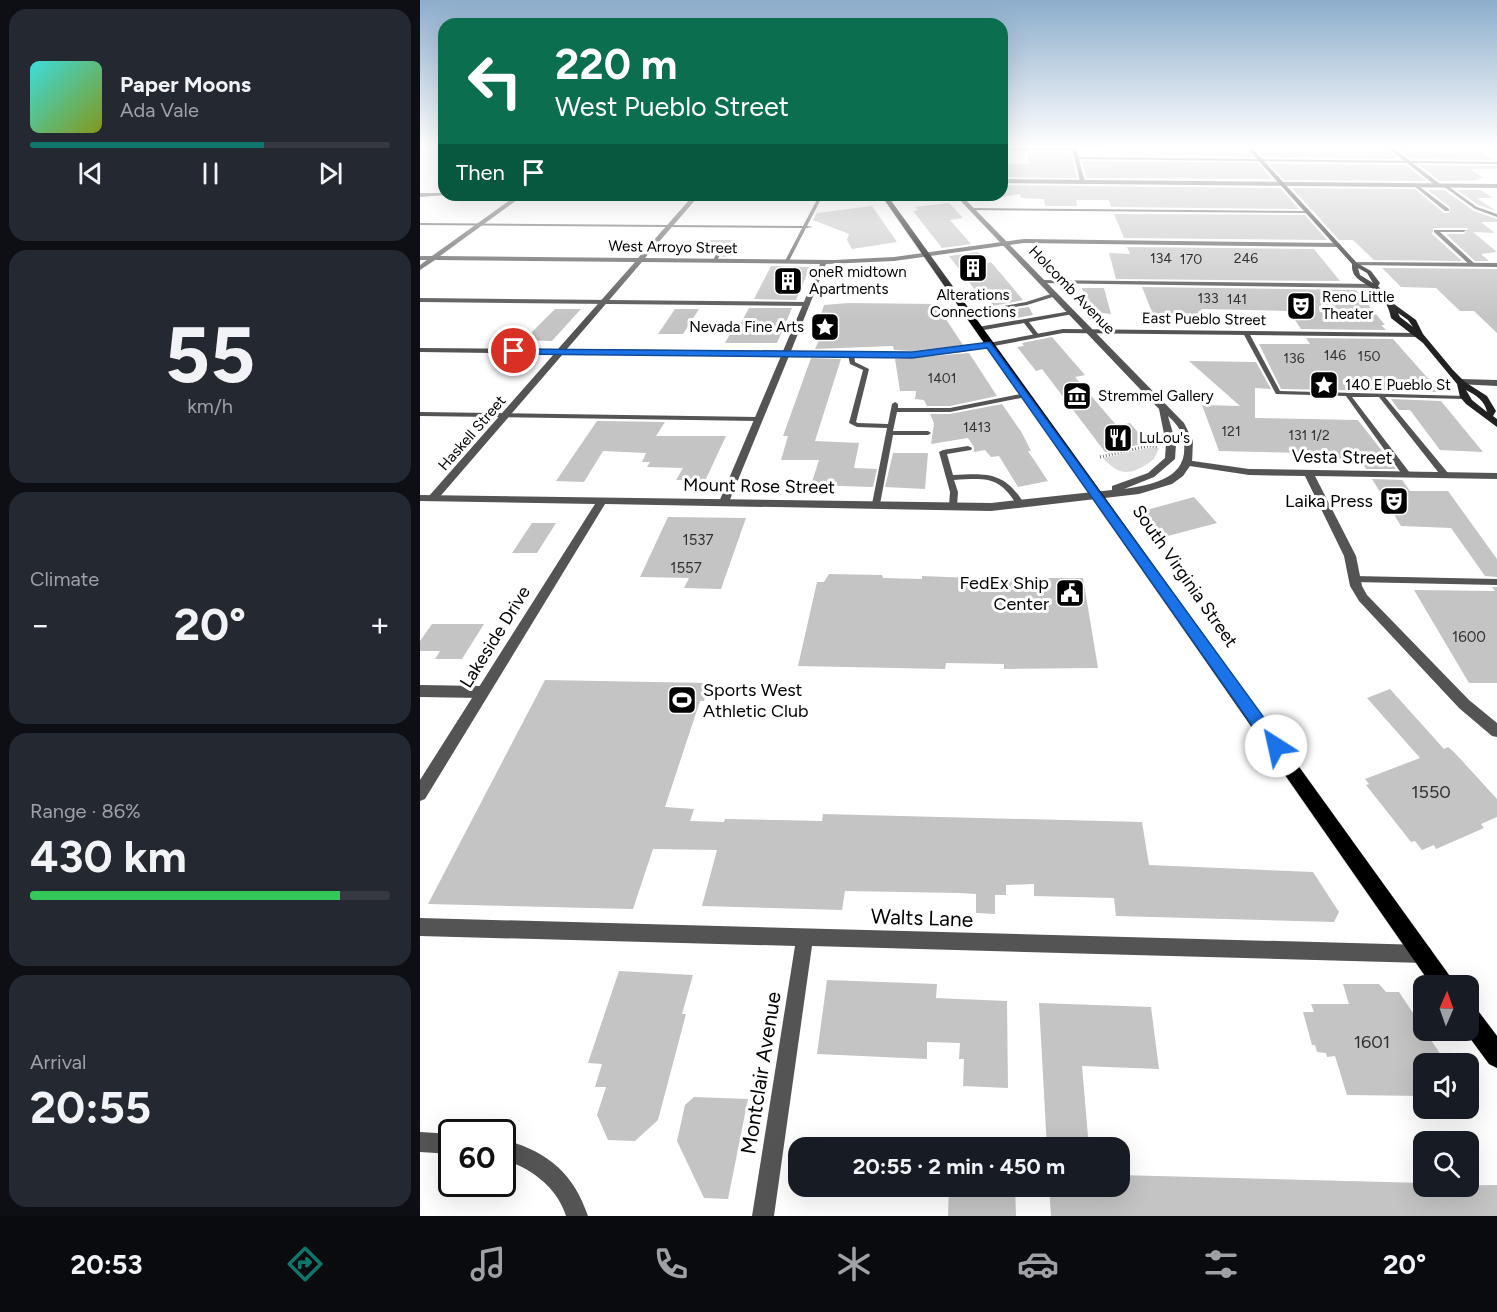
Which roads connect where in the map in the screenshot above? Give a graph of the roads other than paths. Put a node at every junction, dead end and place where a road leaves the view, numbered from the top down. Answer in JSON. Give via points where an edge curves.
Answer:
{"nodes":[{"id":1,"x":507,"y":205,"type":"edge"},
{"id":2,"x":689,"y":205,"type":"edge"},
{"id":3,"x":816,"y":205,"type":"edge"},
{"id":4,"x":891,"y":205,"type":"edge"},
{"id":5,"x":968,"y":205,"type":"edge"},
{"id":6,"x":1301,"y":205,"type":"edge"},
{"id":7,"x":1440,"y":205,"type":"edge"},
{"id":8,"x":1471,"y":205,"type":"edge"},
{"id":9,"x":971,"y":208,"type":"junction"},
{"id":10,"x":1447,"y":210,"type":"dead end"},
{"id":11,"x":1308,"y":212,"type":"junction"},
{"id":12,"x":1497,"y":216,"type":"edge"},
{"id":13,"x":420,"y":224,"type":"edge"},
{"id":14,"x":480,"y":224,"type":"junction"},
{"id":15,"x":671,"y":226,"type":"junction"},
{"id":16,"x":804,"y":226,"type":"junction"},
{"id":17,"x":811,"y":227,"type":"dead end"},
{"id":18,"x":1464,"y":231,"type":"dead end"},
{"id":19,"x":1005,"y":244,"type":"junction"},
{"id":20,"x":1338,"y":245,"type":"junction"},
{"id":21,"x":721,"y":250,"type":"dead end"},
{"id":22,"x":925,"y":255,"type":"junction"},
{"id":23,"x":420,"y":258,"type":"edge"},
{"id":24,"x":433,"y":258,"type":"junction"},
{"id":25,"x":641,"y":260,"type":"junction"},
{"id":26,"x":714,"y":261,"type":"junction"},
{"id":27,"x":787,"y":261,"type":"junction"},
{"id":28,"x":824,"y":262,"type":"junction"},
{"id":29,"x":1355,"y":264,"type":"junction"},
{"id":30,"x":1473,"y":265,"type":"junction"},
{"id":31,"x":1497,"y":265,"type":"edge"},
{"id":32,"x":420,"y":268,"type":"edge"},
{"id":33,"x":1041,"y":282,"type":"junction"},
{"id":34,"x":1374,"y":286,"type":"junction"},
{"id":35,"x":1054,"y":295,"type":"junction"},
{"id":36,"x":420,"y":300,"type":"edge"},
{"id":37,"x":605,"y":301,"type":"junction"},
{"id":38,"x":807,"y":304,"type":"junction"},
{"id":39,"x":967,"y":313,"type":"junction"},
{"id":40,"x":1071,"y":313,"type":"junction"},
{"id":41,"x":1029,"y":314,"type":"dead end"},
{"id":42,"x":1015,"y":316,"type":"dead end"},
{"id":43,"x":1034,"y":319,"type":"junction"},
{"id":44,"x":1022,"y":321,"type":"junction"},
{"id":45,"x":978,"y":328,"type":"junction"},
{"id":46,"x":1088,"y":330,"type":"junction"},
{"id":47,"x":1246,"y":333,"type":"junction"},
{"id":48,"x":1036,"y":335,"type":"junction"},
{"id":49,"x":1419,"y":335,"type":"junction"},
{"id":50,"x":990,"y":345,"type":"junction"},
{"id":51,"x":420,"y":350,"type":"edge"},
{"id":52,"x":561,"y":352,"type":"junction"},
{"id":53,"x":786,"y":354,"type":"junction"},
{"id":54,"x":851,"y":355,"type":"junction"},
{"id":55,"x":1461,"y":382,"type":"junction"},
{"id":56,"x":1497,"y":383,"type":"edge"},
{"id":57,"x":1026,"y":395,"type":"junction"},
{"id":58,"x":1348,"y":395,"type":"junction"},
{"id":59,"x":1381,"y":396,"type":"junction"},
{"id":60,"x":1464,"y":397,"type":"junction"},
{"id":61,"x":1163,"y":408,"type":"junction"},
{"id":62,"x":420,"y":414,"type":"edge"},
{"id":63,"x":505,"y":415,"type":"junction"},
{"id":64,"x":1489,"y":415,"type":"junction"},
{"id":65,"x":758,"y":419,"type":"junction"},
{"id":66,"x":1497,"y":424,"type":"edge"},
{"id":67,"x":890,"y":429,"type":"junction"},
{"id":68,"x":928,"y":433,"type":"dead end"},
{"id":69,"x":968,"y":448,"type":"dead end"},
{"id":70,"x":1186,"y":463,"type":"junction"},
{"id":71,"x":1308,"y":473,"type":"junction"},
{"id":72,"x":1407,"y":474,"type":"junction"},
{"id":73,"x":1445,"y":475,"type":"junction"},
{"id":74,"x":1497,"y":476,"type":"edge"},
{"id":75,"x":950,"y":478,"type":"junction"},
{"id":76,"x":1098,"y":495,"type":"junction"},
{"id":77,"x":420,"y":498,"type":"edge"},
{"id":78,"x":433,"y":498,"type":"junction"},
{"id":79,"x":603,"y":500,"type":"junction"},
{"id":80,"x":723,"y":502,"type":"junction"},
{"id":81,"x":876,"y":504,"type":"junction"},
{"id":82,"x":1021,"y":505,"type":"junction"},
{"id":83,"x":953,"y":506,"type":"junction"},
{"id":84,"x":1354,"y":579,"type":"junction"},
{"id":85,"x":1497,"y":582,"type":"edge"},
{"id":86,"x":420,"y":691,"type":"edge"},
{"id":87,"x":481,"y":692,"type":"junction"},
{"id":88,"x":1497,"y":731,"type":"edge"},
{"id":89,"x":420,"y":794,"type":"edge"},
{"id":90,"x":420,"y":927,"type":"edge"},
{"id":91,"x":805,"y":937,"type":"junction"},
{"id":92,"x":1424,"y":954,"type":"junction"},
{"id":93,"x":1438,"y":975,"type":"edge"},
{"id":94,"x":1479,"y":1031,"type":"edge"},
{"id":95,"x":1497,"y":1056,"type":"edge"},
{"id":96,"x":420,"y":1142,"type":"edge"},
{"id":97,"x":438,"y":1143,"type":"edge"},
{"id":98,"x":516,"y":1152,"type":"edge"},
{"id":99,"x":578,"y":1216,"type":"edge"},
{"id":100,"x":763,"y":1216,"type":"edge"}],
"edges":[{"from":1,"to":14,"type":"street"},
{"from":2,"to":15,"type":"street","name":"Haskell Street"},
{"from":3,"to":16,"type":"lane"},
{"from":4,"to":22,"type":"main road","name":"South Virginia Street"},
{"from":5,"to":9,"type":"street","name":"Holcomb Avenue"},
{"from":6,"to":11,"type":"main road"},
{"from":7,"to":10,"type":"lane"},
{"from":8,"to":12,"type":"lane"},
{"from":9,"to":11,"type":"lane"},
{"from":9,"to":19,"type":"street","name":"Holcomb Avenue"},
{"from":11,"to":20,"type":"main road"},
{"from":13,"to":14,"type":"lane"},
{"from":14,"to":15,"type":"lane"},
{"from":14,"to":24,"type":"street"},
{"from":15,"to":16,"type":"lane"},
{"from":15,"to":25,"type":"street","name":"Haskell Street"},
{"from":16,"to":17,"type":"lane"},
{"from":16,"to":27,"type":"lane"},
{"from":18,"to":30,"type":"lane","via":[[1436,231]]},
{"from":19,"to":20,"type":"street","name":"West Arroyo Street"},
{"from":19,"to":22,"type":"street","name":"West Arroyo Street"},
{"from":19,"to":33,"type":"street","name":"Holcomb Avenue"},
{"from":20,"to":29,"type":"main road"},
{"from":21,"to":26,"type":"lane"},
{"from":22,"to":28,"type":"street","name":"West Arroyo Street"},
{"from":22,"to":39,"type":"main road","name":"South Virginia Street"},
{"from":23,"to":24,"type":"street","name":"West Arroyo Street"},
{"from":24,"to":25,"type":"street","name":"West Arroyo Street"},
{"from":24,"to":32,"type":"street"},
{"from":25,"to":26,"type":"street","name":"West Arroyo Street"},
{"from":25,"to":37,"type":"street","name":"Haskell Street"},
{"from":26,"to":27,"type":"street","name":"West Arroyo Street"},
{"from":27,"to":28,"type":"street","name":"West Arroyo Street"},
{"from":28,"to":38,"type":"street"},
{"from":29,"to":30,"type":"street"},
{"from":29,"to":34,"type":"main road","via":[[1362,280]]},
{"from":30,"to":31,"type":"street"},
{"from":33,"to":34,"type":"lane"},
{"from":33,"to":35,"type":"street","name":"Holcomb Avenue"},
{"from":34,"to":49,"type":"main road","via":[[1394,308],[1394,316],[1404,327]]},
{"from":35,"to":39,"type":"lane","via":[[1034,303]]},
{"from":35,"to":40,"type":"street","name":"Holcomb Avenue"},
{"from":36,"to":37,"type":"lane"},
{"from":37,"to":38,"type":"lane"},
{"from":37,"to":52,"type":"street","name":"Haskell Street"},
{"from":38,"to":53,"type":"street"},
{"from":39,"to":45,"type":"main road","name":"South Virginia Street"},
{"from":40,"to":43,"type":"lane","via":[[1044,314]]},
{"from":40,"to":46,"type":"street","name":"Holcomb Avenue"},
{"from":41,"to":43,"type":"lane"},
{"from":42,"to":44,"type":"lane"},
{"from":43,"to":44,"type":"lane"},
{"from":44,"to":45,"type":"lane"},
{"from":44,"to":48,"type":"lane"},
{"from":45,"to":50,"type":"main road","name":"South Virginia Street"},
{"from":46,"to":47,"type":"street","name":"East Pueblo Street"},
{"from":46,"to":48,"type":"street","name":"East Pueblo Street"},
{"from":46,"to":61,"type":"street","name":"Holcomb Avenue"},
{"from":47,"to":49,"type":"street","name":"East Pueblo Street"},
{"from":47,"to":58,"type":"lane","via":[[1278,393]]},
{"from":48,"to":50,"type":"street","name":"East Pueblo Street"},
{"from":49,"to":55,"type":"main road"},
{"from":50,"to":54,"type":"street","name":"East Pueblo Street","via":[[931,354]]},
{"from":50,"to":57,"type":"main road","name":"South Virginia Street"},
{"from":51,"to":52,"type":"street","name":"East Pueblo Street"},
{"from":52,"to":53,"type":"street","name":"East Pueblo Street"},
{"from":52,"to":63,"type":"street","name":"Haskell Street"},
{"from":53,"to":54,"type":"street","name":"East Pueblo Street"},
{"from":53,"to":65,"type":"street"},
{"from":54,"to":67,"type":"lane","via":[[852,363],[866,369],[852,423]]},
{"from":55,"to":56,"type":"street"},
{"from":55,"to":60,"type":"main road"},
{"from":55,"to":64,"type":"main road","via":[[1491,406]]},
{"from":57,"to":67,"type":"lane","via":[[950,410],[894,407]]},
{"from":57,"to":76,"type":"main road","name":"South Virginia Street"},
{"from":58,"to":59,"type":"lane"},
{"from":58,"to":72,"type":"lane"},
{"from":59,"to":60,"type":"lane"},
{"from":59,"to":73,"type":"lane"},
{"from":60,"to":64,"type":"main road","via":[[1478,411]]},
{"from":61,"to":70,"type":"street","name":"Holcomb Avenue","via":[[1175,416],[1187,435]]},
{"from":61,"to":76,"type":"street","name":"Holcomb Avenue","via":[[1172,438],[1170,459],[1151,475]]},
{"from":62,"to":63,"type":"lane"},
{"from":63,"to":65,"type":"lane"},
{"from":63,"to":78,"type":"street","name":"Haskell Street"},
{"from":64,"to":66,"type":"main road"},
{"from":65,"to":80,"type":"street"},
{"from":67,"to":68,"type":"lane"},
{"from":67,"to":81,"type":"lane"},
{"from":69,"to":75,"type":"lane","via":[[943,452]]},
{"from":70,"to":71,"type":"street","name":"Vesta Street","via":[[1228,470]]},
{"from":70,"to":76,"type":"street","via":[[1177,475],[1154,488]]},
{"from":71,"to":72,"type":"street","name":"Vesta Street"},
{"from":71,"to":84,"type":"street","via":[[1350,556]]},
{"from":72,"to":73,"type":"street","name":"Vesta Street"},
{"from":73,"to":74,"type":"street","name":"Vesta Street"},
{"from":75,"to":82,"type":"lane","via":[[992,476],[1014,491]]},
{"from":75,"to":83,"type":"lane"},
{"from":76,"to":82,"type":"street","name":"Mount Rose Street"},
{"from":76,"to":92,"type":"main road","name":"South Virginia Street"},
{"from":77,"to":78,"type":"street","name":"Mount Rose Street"},
{"from":78,"to":79,"type":"street","name":"Mount Rose Street"},
{"from":79,"to":80,"type":"street","name":"Mount Rose Street"},
{"from":79,"to":87,"type":"street","name":"Lakeside Drive"},
{"from":80,"to":81,"type":"street","name":"Mount Rose Street"},
{"from":81,"to":83,"type":"street","name":"Mount Rose Street"},
{"from":82,"to":83,"type":"street","name":"Mount Rose Street"},
{"from":84,"to":85,"type":"lane"},
{"from":84,"to":88,"type":"street","via":[[1374,611],[1464,704]]},
{"from":86,"to":87,"type":"street"},
{"from":87,"to":89,"type":"street","name":"Lakeside Drive"},
{"from":90,"to":91,"type":"street","name":"Walts Lane"},
{"from":91,"to":92,"type":"street","name":"Walts Lane"},
{"from":91,"to":100,"type":"street","name":"Montclair Avenue"},
{"from":92,"to":93,"type":"main road","name":"South Virginia Street"},
{"from":94,"to":95,"type":"main road"},
{"from":96,"to":97,"type":"street"},
{"from":98,"to":99,"type":"street","via":[[562,1185]]}]}
